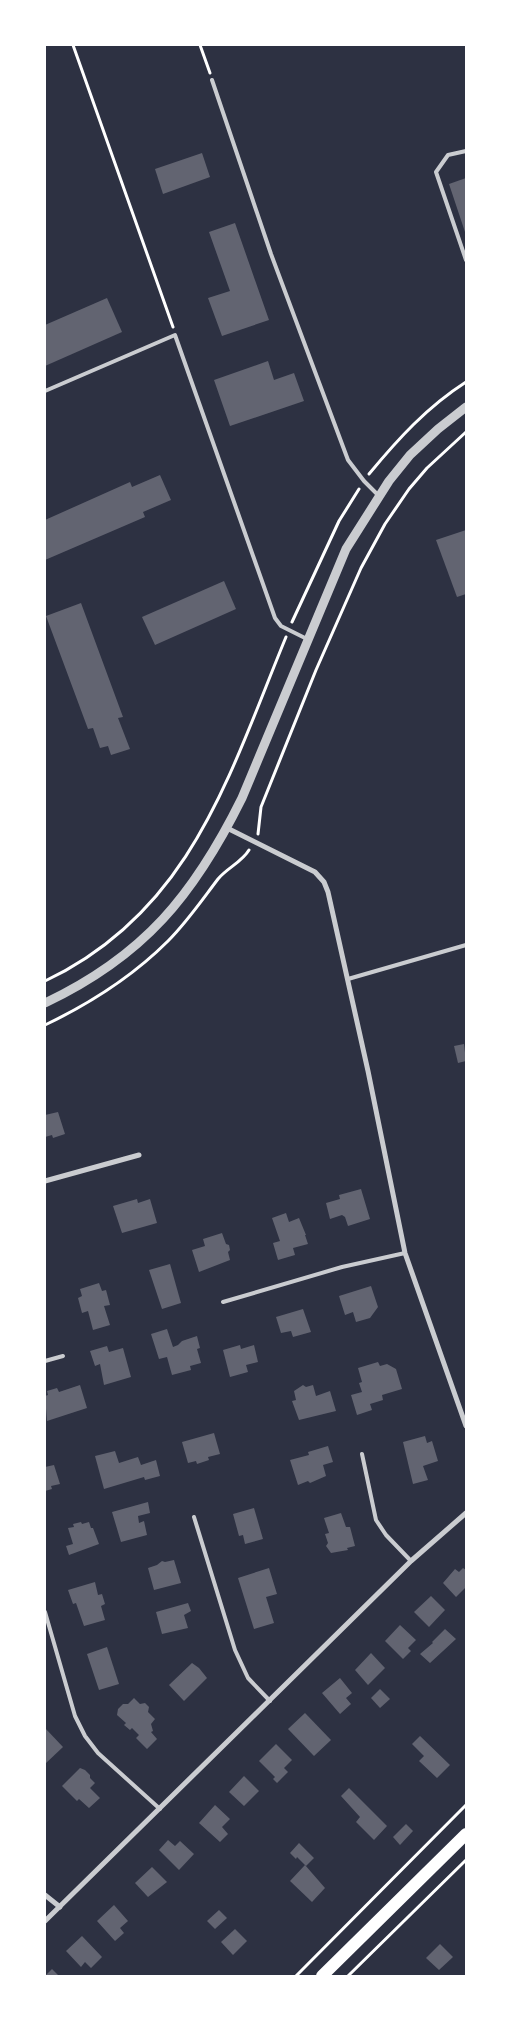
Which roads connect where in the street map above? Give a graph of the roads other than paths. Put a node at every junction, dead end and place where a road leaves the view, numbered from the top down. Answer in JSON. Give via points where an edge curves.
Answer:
{"nodes":[{"id":1,"x":212,"y":80,"type":"road end"},
{"id":2,"x":466,"y":151,"type":"edge"},
{"id":3,"x":466,"y":260,"type":"edge"},
{"id":4,"x":45,"y":391,"type":"edge"},
{"id":5,"x":466,"y":407,"type":"edge"},
{"id":6,"x":379,"y":496,"type":"junction"},
{"id":7,"x":307,"y":639,"type":"junction"},
{"id":8,"x":227,"y":828,"type":"junction"},
{"id":9,"x":466,"y":945,"type":"edge"},
{"id":10,"x":348,"y":979,"type":"junction"},
{"id":11,"x":45,"y":1003,"type":"edge"},
{"id":12,"x":139,"y":1155,"type":"dead end"},
{"id":13,"x":45,"y":1182,"type":"edge"},
{"id":14,"x":404,"y":1253,"type":"junction"},
{"id":15,"x":224,"y":1302,"type":"dead end"},
{"id":16,"x":63,"y":1356,"type":"dead end"},
{"id":17,"x":45,"y":1361,"type":"edge"},
{"id":18,"x":466,"y":1426,"type":"edge"},
{"id":19,"x":362,"y":1454,"type":"dead end"},
{"id":20,"x":466,"y":1513,"type":"edge"},
{"id":21,"x":194,"y":1517,"type":"dead end"},
{"id":22,"x":411,"y":1562,"type":"junction"},
{"id":23,"x":45,"y":1612,"type":"edge"},
{"id":24,"x":270,"y":1701,"type":"junction"},
{"id":25,"x":160,"y":1809,"type":"junction"},
{"id":26,"x":466,"y":1834,"type":"edge"},
{"id":27,"x":45,"y":1895,"type":"edge"},
{"id":28,"x":60,"y":1907,"type":"junction"},
{"id":29,"x":45,"y":1921,"type":"edge"},
{"id":30,"x":322,"y":1976,"type":"edge"}],
"edges":[{"from":1,"to":6,"type":"lane","via":[[271,254],[348,460]]},
{"from":2,"to":3,"type":"lane","via":[[448,155],[436,172]]},
{"from":4,"to":7,"type":"lane","via":[[176,335],[275,618],[281,626]]},
{"from":5,"to":6,"type":"street","via":[[410,455]]},
{"from":6,"to":7,"type":"street","via":[[346,549]]},
{"from":7,"to":8,"type":"street"},
{"from":8,"to":10,"type":"street","via":[[315,872],[324,882]]},
{"from":8,"to":11,"type":"street","via":[[196,879],[168,915],[112,965],[77,988]]},
{"from":9,"to":10,"type":"lane"},
{"from":10,"to":14,"type":"street"},
{"from":12,"to":13,"type":"street"},
{"from":14,"to":15,"type":"lane","via":[[342,1266]]},
{"from":14,"to":18,"type":"street"},
{"from":16,"to":17,"type":"lane"},
{"from":19,"to":22,"type":"lane","via":[[376,1520]]},
{"from":20,"to":22,"type":"street"},
{"from":21,"to":24,"type":"lane","via":[[235,1650],[248,1678]]},
{"from":22,"to":24,"type":"street"},
{"from":23,"to":25,"type":"lane","via":[[75,1716],[85,1736],[98,1754]]},
{"from":24,"to":25,"type":"street"},
{"from":25,"to":28,"type":"street"},
{"from":26,"to":30,"type":"main road"},
{"from":27,"to":28,"type":"street"},
{"from":28,"to":29,"type":"street"}]}
